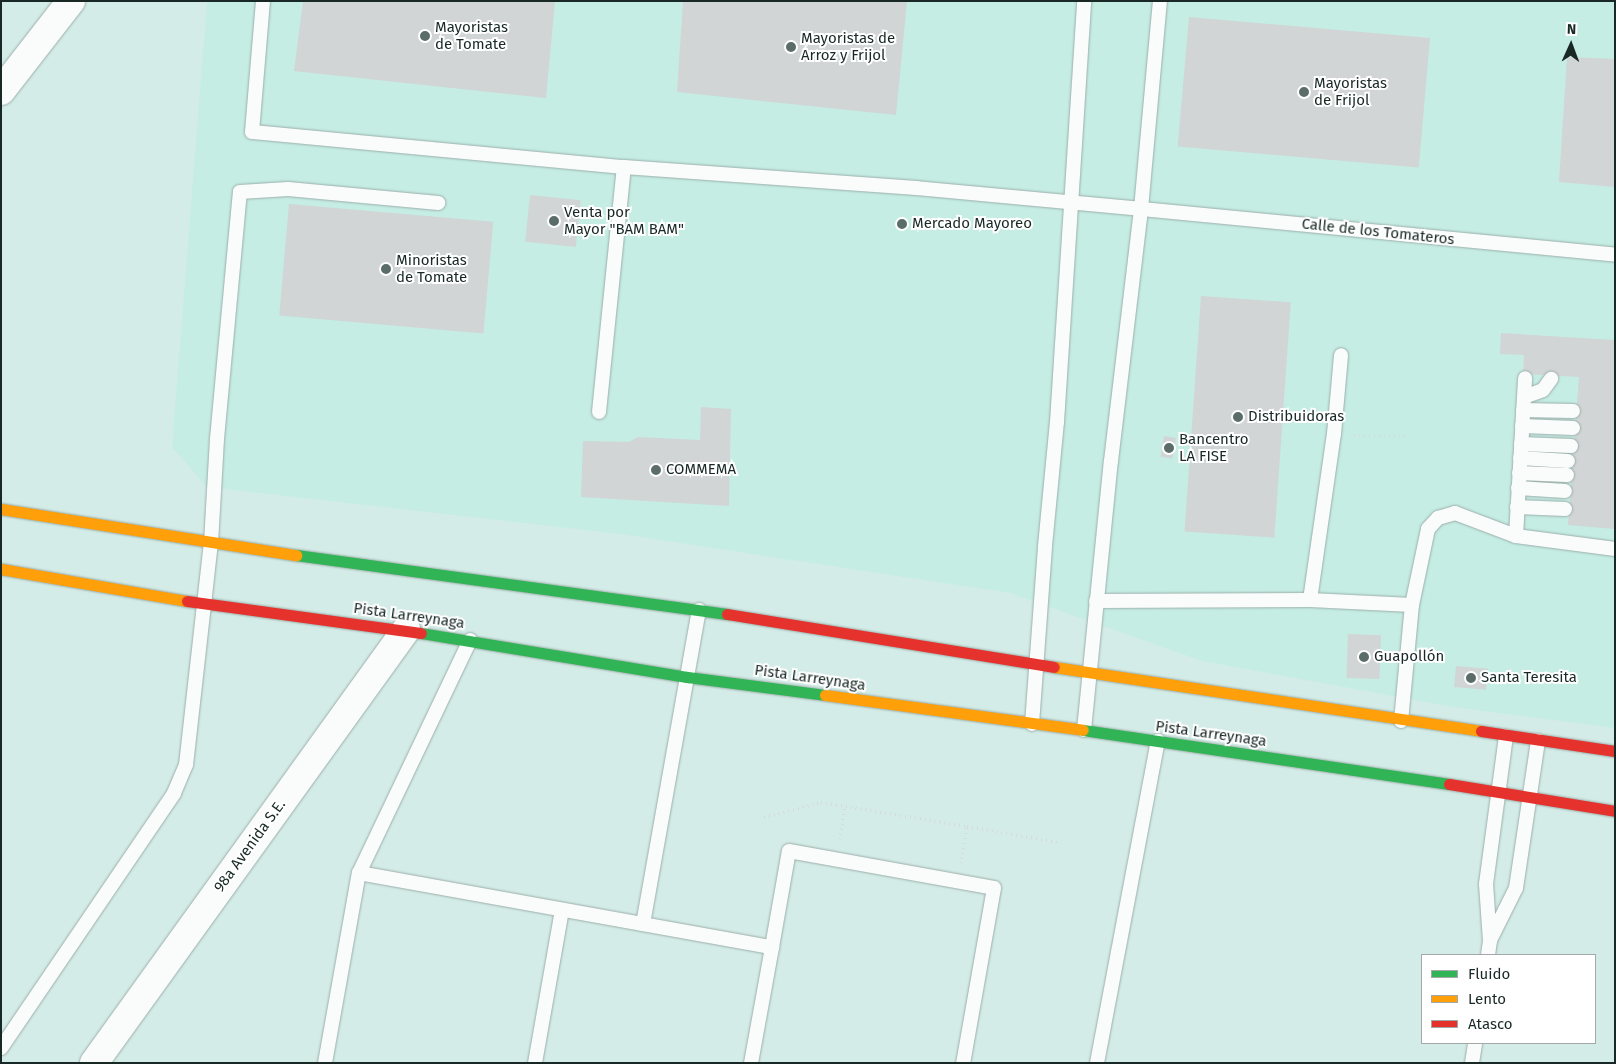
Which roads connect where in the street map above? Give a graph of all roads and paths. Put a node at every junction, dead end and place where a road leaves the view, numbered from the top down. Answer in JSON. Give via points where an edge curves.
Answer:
{"nodes":[{"id":1,"x":71,"y":1,"type":"edge"},
{"id":2,"x":263,"y":1,"type":"edge"},
{"id":3,"x":1084,"y":1,"type":"edge"},
{"id":4,"x":1160,"y":1,"type":"edge"},
{"id":5,"x":1,"y":91,"type":"edge"},
{"id":6,"x":624,"y":167,"type":"junction"},
{"id":7,"x":438,"y":203,"type":"dead end"},
{"id":8,"x":1072,"y":204,"type":"junction"},
{"id":9,"x":1141,"y":209,"type":"junction"},
{"id":10,"x":1615,"y":255,"type":"edge"},
{"id":11,"x":1341,"y":355,"type":"dead end"},
{"id":12,"x":1525,"y":378,"type":"dead end"},
{"id":13,"x":1551,"y":379,"type":"dead end"},
{"id":14,"x":1524,"y":403,"type":"junction"},
{"id":15,"x":1573,"y":411,"type":"dead end"},
{"id":16,"x":599,"y":412,"type":"dead end"},
{"id":17,"x":1522,"y":426,"type":"junction"},
{"id":18,"x":1573,"y":428,"type":"dead end"},
{"id":19,"x":1334,"y":434,"type":"junction"},
{"id":20,"x":1407,"y":436,"type":"dead end"},
{"id":21,"x":1521,"y":444,"type":"junction"},
{"id":22,"x":1571,"y":446,"type":"dead end"},
{"id":23,"x":1520,"y":458,"type":"junction"},
{"id":24,"x":1519,"y":473,"type":"junction"},
{"id":25,"x":1518,"y":488,"type":"junction"},
{"id":26,"x":1565,"y":491,"type":"dead end"},
{"id":27,"x":1517,"y":507,"type":"junction"},
{"id":28,"x":1,"y":509,"type":"edge"},
{"id":29,"x":1565,"y":509,"type":"dead end"},
{"id":30,"x":1516,"y":536,"type":"junction"},
{"id":31,"x":211,"y":543,"type":"junction"},
{"id":32,"x":1615,"y":549,"type":"edge"},
{"id":33,"x":1,"y":569,"type":"edge"},
{"id":34,"x":1310,"y":600,"type":"junction"},
{"id":35,"x":1096,"y":601,"type":"junction"},
{"id":36,"x":204,"y":604,"type":"junction"},
{"id":37,"x":1412,"y":605,"type":"junction"},
{"id":38,"x":699,"y":610,"type":"junction"},
{"id":39,"x":406,"y":630,"type":"junction"},
{"id":40,"x":470,"y":640,"type":"junction"},
{"id":41,"x":1037,"y":665,"type":"junction"},
{"id":42,"x":1089,"y":672,"type":"junction"},
{"id":43,"x":687,"y":676,"type":"junction"},
{"id":44,"x":1401,"y":721,"type":"junction"},
{"id":45,"x":1032,"y":724,"type":"junction"},
{"id":46,"x":1084,"y":730,"type":"junction"},
{"id":47,"x":1506,"y":736,"type":"junction"},
{"id":48,"x":1158,"y":741,"type":"junction"},
{"id":49,"x":1538,"y":741,"type":"junction"},
{"id":50,"x":1615,"y":751,"type":"edge"},
{"id":51,"x":1498,"y":791,"type":"junction"},
{"id":52,"x":1531,"y":796,"type":"junction"},
{"id":53,"x":844,"y":805,"type":"junction"},
{"id":54,"x":1615,"y":811,"type":"edge"},
{"id":55,"x":764,"y":817,"type":"dead end"},
{"id":56,"x":967,"y":826,"type":"junction"},
{"id":57,"x":1058,"y":842,"type":"dead end"},
{"id":58,"x":837,"y":860,"type":"junction"},
{"id":59,"x":359,"y":874,"type":"junction"},
{"id":60,"x":958,"y":881,"type":"junction"},
{"id":61,"x":562,"y":910,"type":"junction"},
{"id":62,"x":643,"y":924,"type":"junction"},
{"id":63,"x":1490,"y":941,"type":"junction"},
{"id":64,"x":772,"y":947,"type":"junction"},
{"id":65,"x":1488,"y":954,"type":"edge"},
{"id":66,"x":1475,"y":1044,"type":"edge"},
{"id":67,"x":1,"y":1048,"type":"edge"},
{"id":68,"x":94,"y":1063,"type":"edge"},
{"id":69,"x":325,"y":1063,"type":"edge"},
{"id":70,"x":535,"y":1063,"type":"edge"},
{"id":71,"x":751,"y":1063,"type":"edge"},
{"id":72,"x":963,"y":1063,"type":"edge"},
{"id":73,"x":1097,"y":1063,"type":"edge"},
{"id":74,"x":1472,"y":1063,"type":"edge"}],
"edges":[{"from":1,"to":5,"type":"street"},
{"from":2,"to":6,"type":"lane","name":"Calle de los Tomateros","via":[[252,132]]},
{"from":3,"to":8,"type":"lane","via":[[1077,75]]},
{"from":4,"to":9,"type":"lane"},
{"from":6,"to":8,"type":"lane","name":"Calle de los Tomateros","via":[[916,188]]},
{"from":6,"to":16,"type":"lane"},
{"from":7,"to":31,"type":"lane","via":[[288,189],[240,192],[217,439]]},
{"from":8,"to":9,"type":"lane","name":"Calle de los Tomateros"},
{"from":8,"to":41,"type":"lane"},
{"from":9,"to":10,"type":"lane","name":"Calle de los Tomateros"},
{"from":9,"to":35,"type":"lane"},
{"from":11,"to":19,"type":"lane"},
{"from":12,"to":14,"type":"lane"},
{"from":13,"to":14,"type":"lane","via":[[1543,390]]},
{"from":14,"to":15,"type":"lane"},
{"from":14,"to":17,"type":"lane"},
{"from":17,"to":18,"type":"lane"},
{"from":17,"to":21,"type":"lane"},
{"from":19,"to":20,"type":"path"},
{"from":19,"to":34,"type":"lane"},
{"from":21,"to":22,"type":"lane"},
{"from":21,"to":23,"type":"lane"},
{"from":23,"to":24,"type":"lane"},
{"from":23,"to":24,"type":"lane","via":[[1568,468]]},
{"from":24,"to":25,"type":"lane"},
{"from":25,"to":26,"type":"lane"},
{"from":25,"to":27,"type":"lane"},
{"from":27,"to":29,"type":"lane"},
{"from":27,"to":30,"type":"lane"},
{"from":28,"to":31,"type":"main road"},
{"from":30,"to":32,"type":"lane"},
{"from":30,"to":37,"type":"lane","via":[[1455,514],[1438,518],[1428,529]]},
{"from":31,"to":36,"type":"lane"},
{"from":31,"to":38,"type":"main road"},
{"from":33,"to":36,"type":"main road","name":"Pista Larreynaga"},
{"from":34,"to":35,"type":"lane"},
{"from":34,"to":37,"type":"lane"},
{"from":35,"to":42,"type":"lane"},
{"from":36,"to":39,"type":"main road","name":"Pista Larreynaga"},
{"from":36,"to":67,"type":"lane","via":[[186,765],[174,793]]},
{"from":37,"to":44,"type":"lane"},
{"from":38,"to":41,"type":"main road"},
{"from":38,"to":43,"type":"lane"},
{"from":39,"to":40,"type":"main road","name":"Pista Larreynaga"},
{"from":39,"to":68,"type":"street","name":"98a Avenida S.E."},
{"from":40,"to":43,"type":"main road","name":"Pista Larreynaga"},
{"from":40,"to":59,"type":"lane"},
{"from":41,"to":42,"type":"main road"},
{"from":41,"to":45,"type":"lane"},
{"from":42,"to":44,"type":"main road"},
{"from":42,"to":46,"type":"lane"},
{"from":43,"to":45,"type":"main road","name":"Pista Larreynaga"},
{"from":43,"to":62,"type":"lane"},
{"from":44,"to":47,"type":"main road"},
{"from":45,"to":46,"type":"main road","name":"Pista Larreynaga"},
{"from":46,"to":48,"type":"main road","name":"Pista Larreynaga"},
{"from":47,"to":49,"type":"main road"},
{"from":47,"to":51,"type":"lane"},
{"from":48,"to":51,"type":"main road","name":"Pista Larreynaga"},
{"from":48,"to":73,"type":"lane"},
{"from":49,"to":50,"type":"main road"},
{"from":49,"to":52,"type":"lane"},
{"from":51,"to":52,"type":"main road","name":"Pista Larreynaga"},
{"from":51,"to":63,"type":"lane","via":[[1486,884]]},
{"from":52,"to":54,"type":"main road","name":"Pista Larreynaga"},
{"from":52,"to":63,"type":"lane","via":[[1516,888]]},
{"from":53,"to":55,"type":"path","via":[[821,802]]},
{"from":53,"to":56,"type":"path"},
{"from":53,"to":58,"type":"path"},
{"from":56,"to":57,"type":"path"},
{"from":56,"to":60,"type":"path"},
{"from":58,"to":60,"type":"lane"},
{"from":58,"to":64,"type":"lane","via":[[789,851]]},
{"from":59,"to":61,"type":"lane"},
{"from":59,"to":69,"type":"lane"},
{"from":60,"to":72,"type":"lane","via":[[994,888]]},
{"from":61,"to":62,"type":"lane"},
{"from":61,"to":70,"type":"lane"},
{"from":62,"to":64,"type":"lane"},
{"from":63,"to":65,"type":"lane"},
{"from":64,"to":71,"type":"lane"},
{"from":66,"to":74,"type":"lane"}]}
